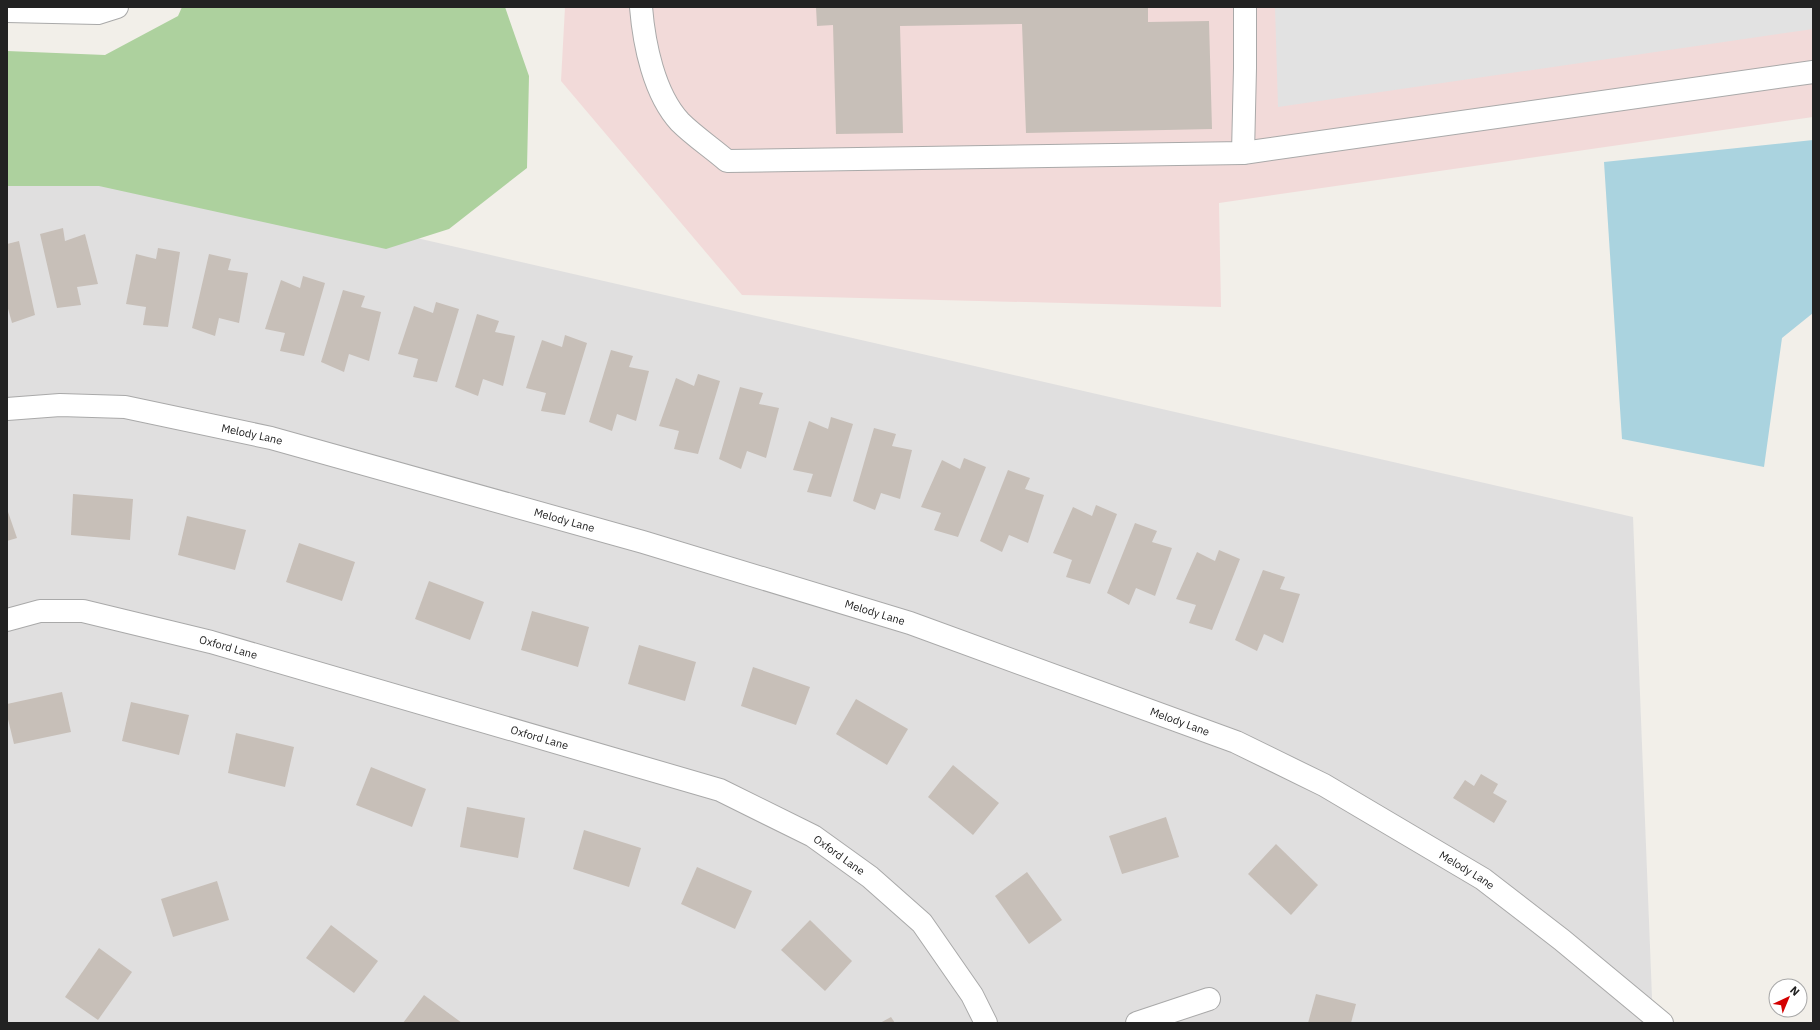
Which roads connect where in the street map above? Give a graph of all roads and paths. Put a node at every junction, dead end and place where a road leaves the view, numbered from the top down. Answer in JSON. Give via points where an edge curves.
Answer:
{"nodes":[{"id":1,"x":117,"y":7,"type":"edge"},
{"id":2,"x":641,"y":7,"type":"edge"},
{"id":3,"x":1245,"y":7,"type":"edge"},
{"id":4,"x":7,"y":11,"type":"edge"},
{"id":5,"x":1813,"y":72,"type":"edge"},
{"id":6,"x":1243,"y":153,"type":"junction"},
{"id":7,"x":7,"y":410,"type":"edge"},
{"id":8,"x":7,"y":620,"type":"edge"},
{"id":9,"x":1209,"y":999,"type":"dead end"},
{"id":10,"x":986,"y":1023,"type":"edge"},
{"id":11,"x":1137,"y":1023,"type":"edge"},
{"id":12,"x":1662,"y":1023,"type":"edge"}],
"edges":[{"from":1,"to":4,"type":"street","via":[[98,13]]},
{"from":2,"to":6,"type":"street","via":[[643,35],[659,90],[679,121],[727,161]]},
{"from":3,"to":6,"type":"street"},
{"from":5,"to":6,"type":"street"},
{"from":7,"to":12,"type":"street","name":"Melody Lane","via":[[60,405],[125,407],[271,438],[642,542],[910,623],[1236,742],[1324,785],[1483,879]]},
{"from":8,"to":10,"type":"street","name":"Oxford Lane","via":[[40,611],[84,611],[210,642],[720,790],[813,836],[870,877],[922,923],[972,996]]},
{"from":9,"to":11,"type":"street"}]}
